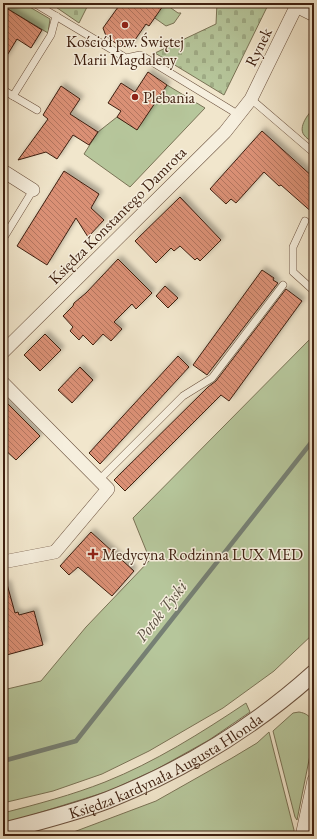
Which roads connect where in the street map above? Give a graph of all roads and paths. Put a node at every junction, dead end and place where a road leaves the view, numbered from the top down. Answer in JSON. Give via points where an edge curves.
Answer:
{"nodes":[{"id":1,"x":34,"y":3,"type":"edge"},
{"id":2,"x":297,"y":4,"type":"edge"},
{"id":3,"x":314,"y":15,"type":"edge"},
{"id":4,"x":56,"y":16,"type":"junction"},
{"id":5,"x":3,"y":90,"type":"edge"},
{"id":6,"x":13,"y":96,"type":"junction"},
{"id":7,"x":251,"y":99,"type":"junction"},
{"id":8,"x":37,"y":110,"type":"dead end"},
{"id":9,"x":239,"y":115,"type":"junction"},
{"id":10,"x":314,"y":153,"type":"edge"},
{"id":11,"x":3,"y":171,"type":"edge"},
{"id":12,"x":33,"y":190,"type":"joint"},
{"id":13,"x":305,"y":221,"type":"dead end"},
{"id":14,"x":3,"y":239,"type":"edge"},
{"id":15,"x":283,"y":286,"type":"dead end"},
{"id":16,"x":314,"y":291,"type":"edge"},
{"id":17,"x":3,"y":352,"type":"edge"},
{"id":18,"x":3,"y":383,"type":"edge"},
{"id":19,"x":99,"y":480,"type":"junction"},
{"id":20,"x":3,"y":562,"type":"edge"},
{"id":21,"x":312,"y":678,"type":"edge"},
{"id":22,"x":314,"y":780,"type":"edge"},
{"id":23,"x":3,"y":831,"type":"edge"},
{"id":24,"x":302,"y":836,"type":"edge"}],
"edges":[{"from":1,"to":4,"type":"lane"},
{"from":2,"to":3,"type":"street","name":"Rynek"},
{"from":2,"to":7,"type":"street","name":"Rynek"},
{"from":4,"to":6,"type":"lane","via":[[51,35]]},
{"from":4,"to":9,"type":"lane","via":[[126,58],[140,55],[144,57]]},
{"from":5,"to":6,"type":"lane"},
{"from":6,"to":8,"type":"lane"},
{"from":7,"to":9,"type":"street","name":"Księdza Konstantego Damrota"},
{"from":7,"to":10,"type":"lane"},
{"from":9,"to":17,"type":"street","name":"Księdza Konstantego Damrota","via":[[225,132]]},
{"from":11,"to":12,"type":"street"},
{"from":12,"to":14,"type":"lane"},
{"from":13,"to":16,"type":"lane","via":[[293,247],[293,272]]},
{"from":15,"to":19,"type":"lane","via":[[212,378],[183,396]]},
{"from":18,"to":19,"type":"street"},
{"from":19,"to":20,"type":"street","via":[[108,489],[55,552]]},
{"from":21,"to":23,"type":"street","name":"Księdza kardynała Augusta Hlonda","via":[[220,744],[162,775],[107,800],[41,822]]},
{"from":22,"to":24,"type":"street"}]}
